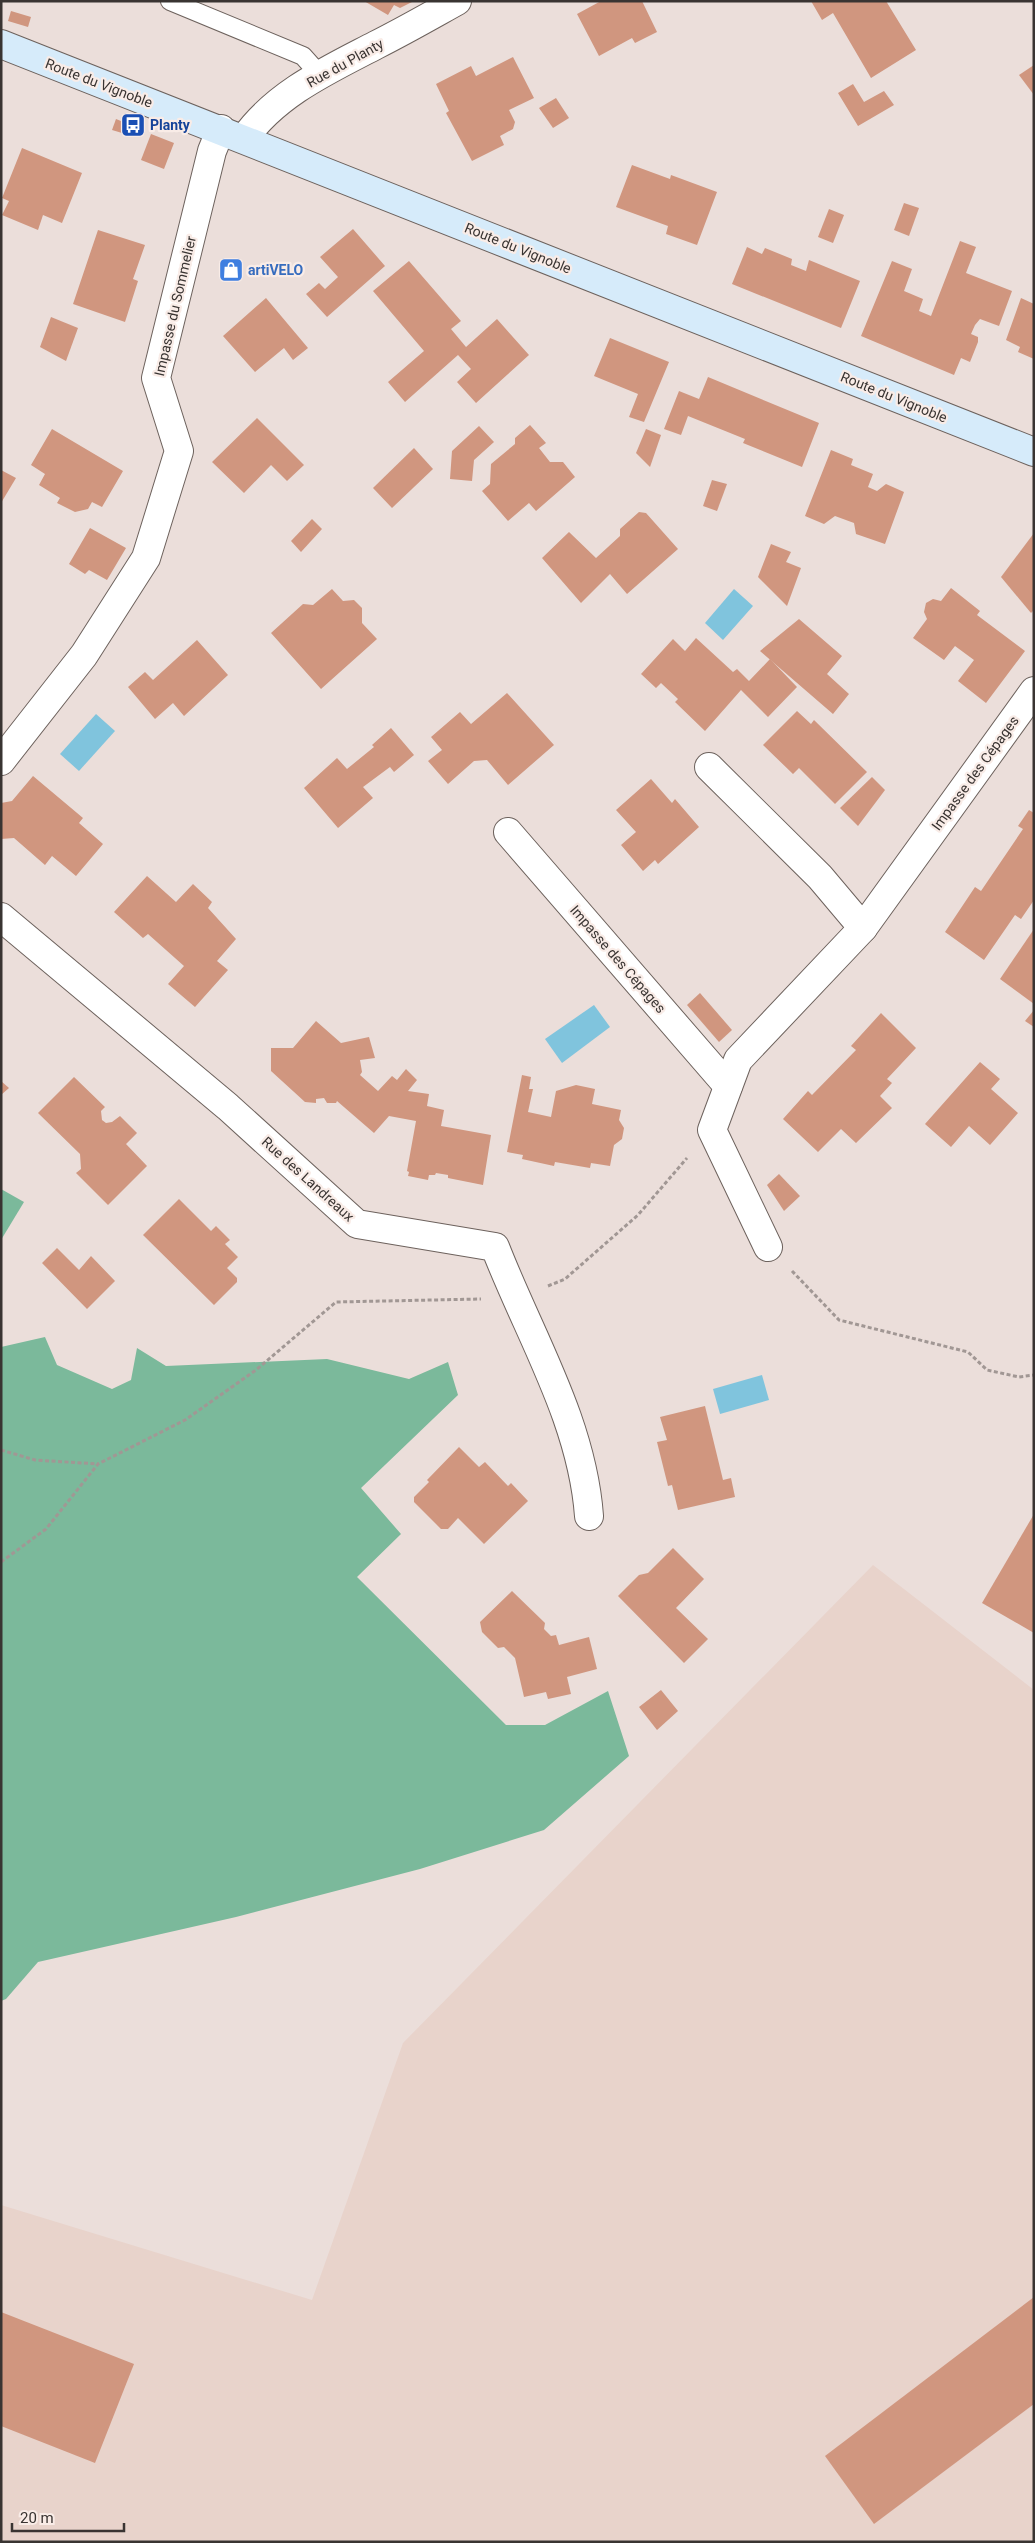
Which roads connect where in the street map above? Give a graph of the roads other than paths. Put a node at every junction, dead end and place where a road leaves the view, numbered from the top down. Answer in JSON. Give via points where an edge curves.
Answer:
{"nodes":[{"id":1,"x":170,"y":1,"type":"edge"},
{"id":2,"x":457,"y":1,"type":"edge"},
{"id":3,"x":1,"y":44,"type":"edge"},
{"id":4,"x":320,"y":75,"type":"junction"},
{"id":5,"x":232,"y":134,"type":"junction"},
{"id":6,"x":1034,"y":452,"type":"edge"},
{"id":7,"x":1034,"y":691,"type":"edge"},
{"id":8,"x":1,"y":761,"type":"edge"},
{"id":9,"x":710,"y":766,"type":"dead end"},
{"id":10,"x":508,"y":832,"type":"dead end"},
{"id":11,"x":1,"y":918,"type":"edge"},
{"id":12,"x":863,"y":928,"type":"junction"},
{"id":13,"x":728,"y":1086,"type":"junction"},
{"id":14,"x":768,"y":1248,"type":"road end"},
{"id":15,"x":589,"y":1516,"type":"dead end"}],
"edges":[{"from":1,"to":4,"type":"lane","via":[[303,56]]},
{"from":2,"to":4,"type":"street","name":"Rue du Planty"},
{"from":3,"to":5,"type":"street","name":"Route du Vignoble"},
{"from":4,"to":5,"type":"street","name":"Rue du Planty","via":[[281,99],[255,123]]},
{"from":5,"to":6,"type":"street","name":"Route du Vignoble"},
{"from":5,"to":8,"type":"street","name":"Impasse du Sommelier","via":[[212,151],[156,378],[179,452],[146,558],[84,655]]},
{"from":7,"to":12,"type":"street","name":"Impasse des Cépages"},
{"from":9,"to":12,"type":"street","via":[[820,877]]},
{"from":10,"to":13,"type":"street","name":"Impasse des Cépages"},
{"from":11,"to":15,"type":"street","name":"Rue des Landreaux","via":[[228,1107],[357,1224],[495,1246],[515,1298],[560,1393],[587,1486]]},
{"from":12,"to":13,"type":"street","name":"Impasse des Cépages","via":[[738,1060]]},
{"from":13,"to":14,"type":"street","name":"Impasse des Cépages","via":[[712,1130]]}]}
